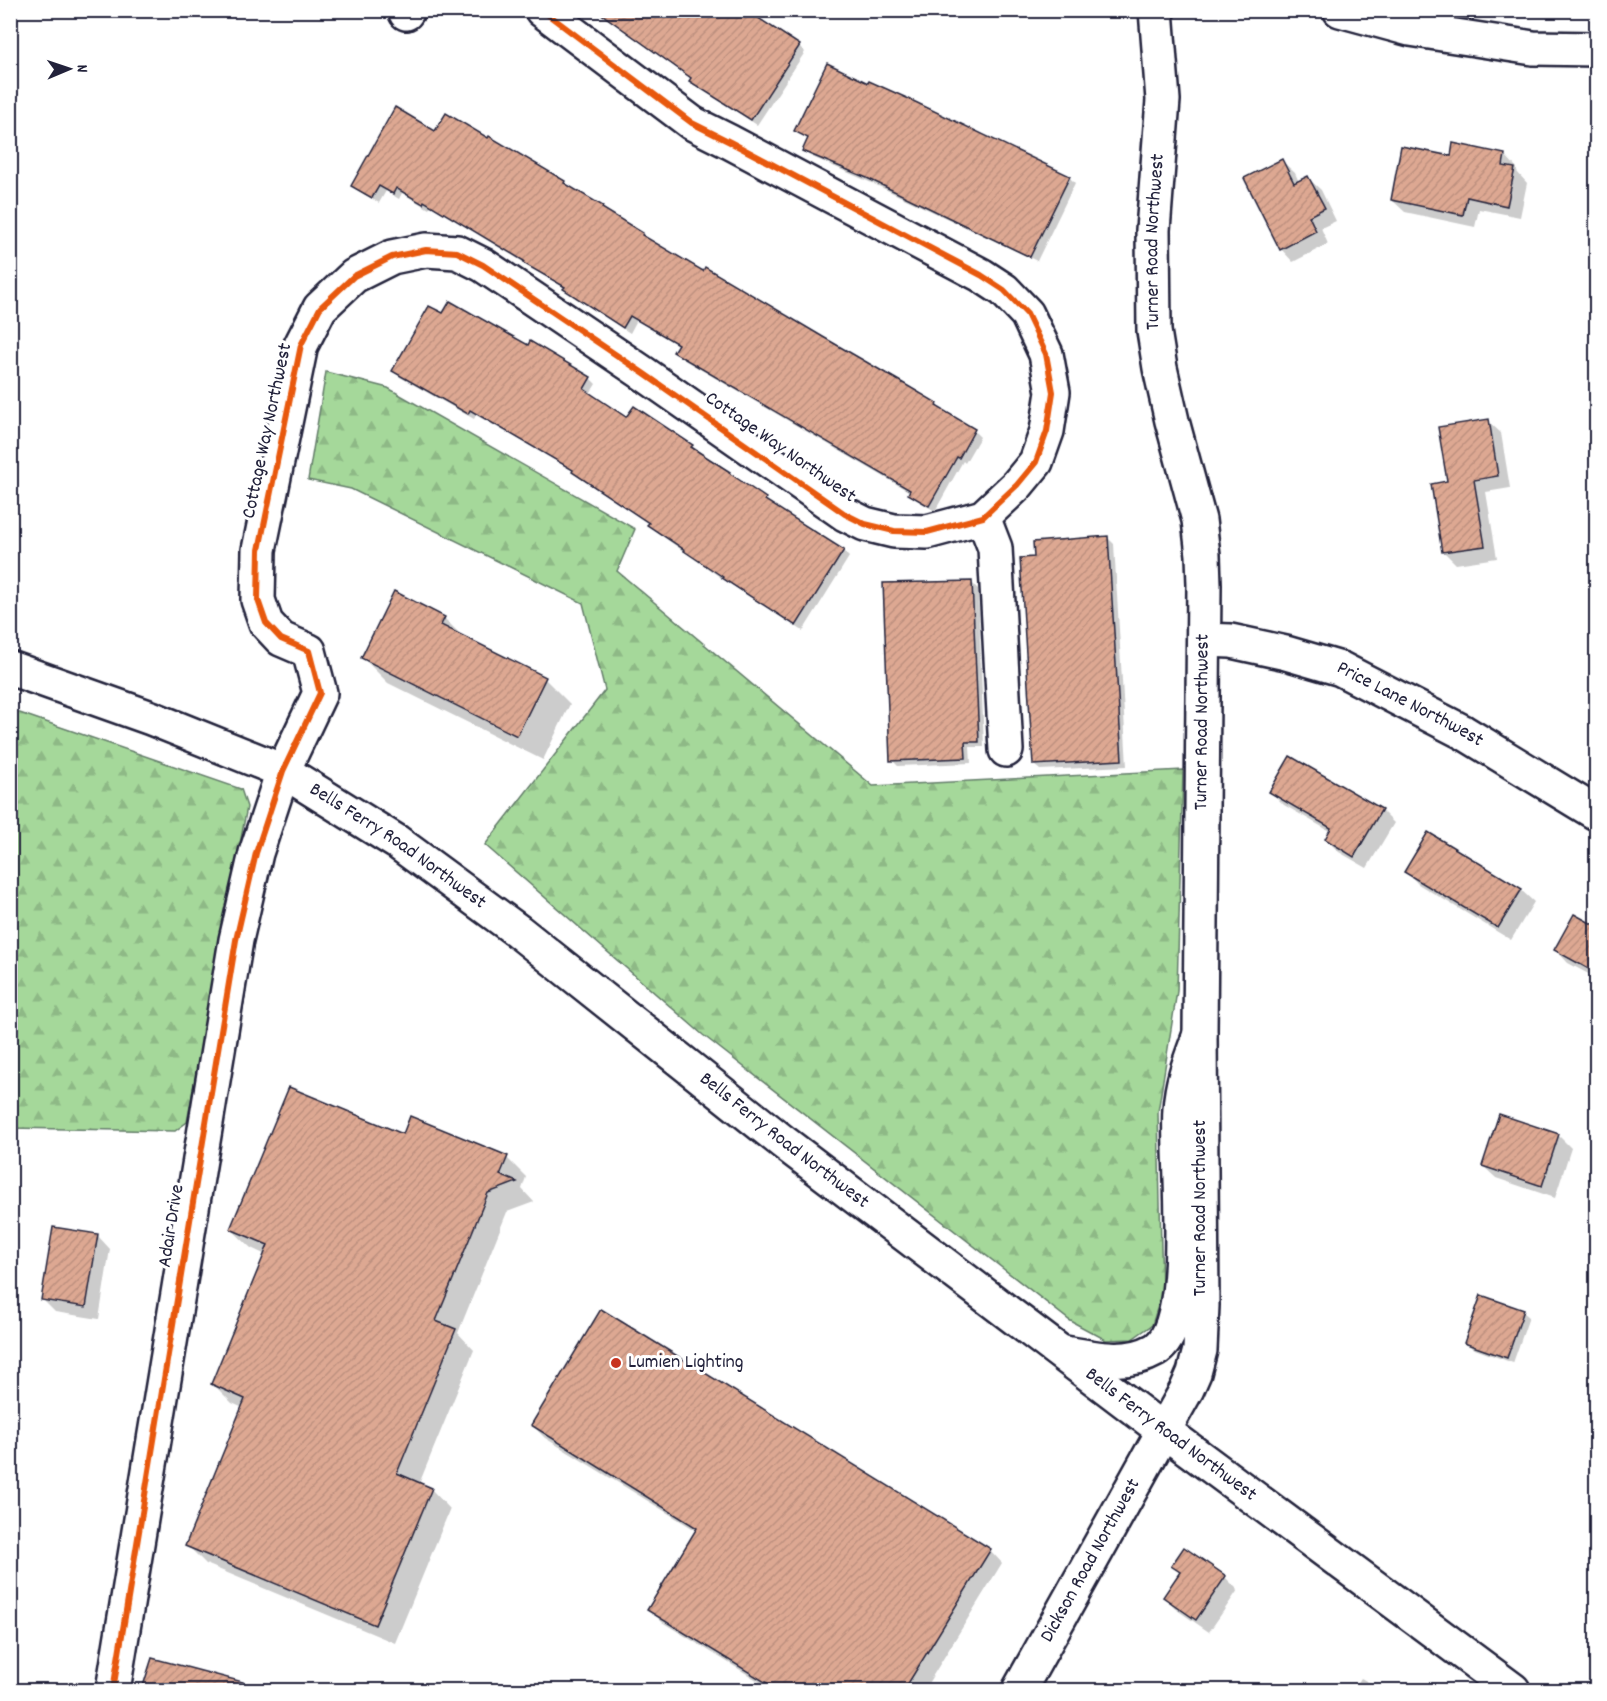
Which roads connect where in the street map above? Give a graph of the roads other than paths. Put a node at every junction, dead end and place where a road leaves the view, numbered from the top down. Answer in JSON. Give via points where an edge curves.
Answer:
{"nodes":[{"id":1,"x":543,"y":10,"type":"edge"},
{"id":2,"x":1156,"y":10,"type":"edge"},
{"id":3,"x":1340,"y":10,"type":"edge"},
{"id":4,"x":1596,"y":49,"type":"edge"},
{"id":5,"x":983,"y":517,"type":"junction"},
{"id":6,"x":1204,"y":640,"type":"junction"},
{"id":7,"x":10,"y":668,"type":"edge"},
{"id":8,"x":1006,"y":750,"type":"dead end"},
{"id":9,"x":283,"y":771,"type":"junction"},
{"id":10,"x":1596,"y":813,"type":"edge"},
{"id":11,"x":1200,"y":1034,"type":"junction"},
{"id":12,"x":1059,"y":1352,"type":"junction"},
{"id":13,"x":1164,"y":1431,"type":"junction"},
{"id":14,"x":113,"y":1690,"type":"edge"},
{"id":15,"x":1019,"y":1690,"type":"edge"},
{"id":16,"x":1513,"y":1690,"type":"edge"}],
"edges":[{"from":1,"to":5,"type":"street","name":"Cottage Way Northwest","via":[[692,123],[981,275],[1004,290],[1027,314],[1047,354],[1053,392],[1047,430],[1036,462]]},
{"from":2,"to":6,"type":"street","name":"Turner Road Northwest","via":[[1164,100],[1152,230],[1154,331],[1199,520],[1204,565]]},
{"from":3,"to":4,"type":"street","via":[[1410,28],[1533,48]]},
{"from":5,"to":8,"type":"street","via":[[995,548]]},
{"from":5,"to":9,"type":"street","name":"Cottage Way Northwest","via":[[927,532],[894,531],[865,524],[483,265],[457,252],[426,250],[392,257],[354,276],[320,308],[301,345],[259,550],[258,600],[266,623],[281,639],[309,651],[320,693]]},
{"from":6,"to":10,"type":"street","name":"Price Lane Northwest","via":[[1231,641],[1341,669],[1463,732]]},
{"from":6,"to":11,"type":"street","name":"Turner Road Northwest"},
{"from":7,"to":9,"type":"street","name":"Bells Ferry Road Northwest"},
{"from":9,"to":12,"type":"street","name":"Bells Ferry Road Northwest","via":[[397,842],[518,931],[783,1142]]},
{"from":9,"to":14,"type":"street","name":"Adair Drive","via":[[256,853],[236,940]]},
{"from":11,"to":12,"type":"street","via":[[1184,1078],[1179,1111],[1181,1268],[1177,1311],[1168,1336],[1156,1349],[1139,1357],[1111,1360]]},
{"from":11,"to":13,"type":"street","name":"Turner Road Northwest","via":[[1200,1350],[1187,1389]]},
{"from":12,"to":13,"type":"street","name":"Bells Ferry Road Northwest"},
{"from":13,"to":15,"type":"street","name":"Dickson Road Northwest"},
{"from":13,"to":16,"type":"street","name":"Bells Ferry Road Northwest"}]}
